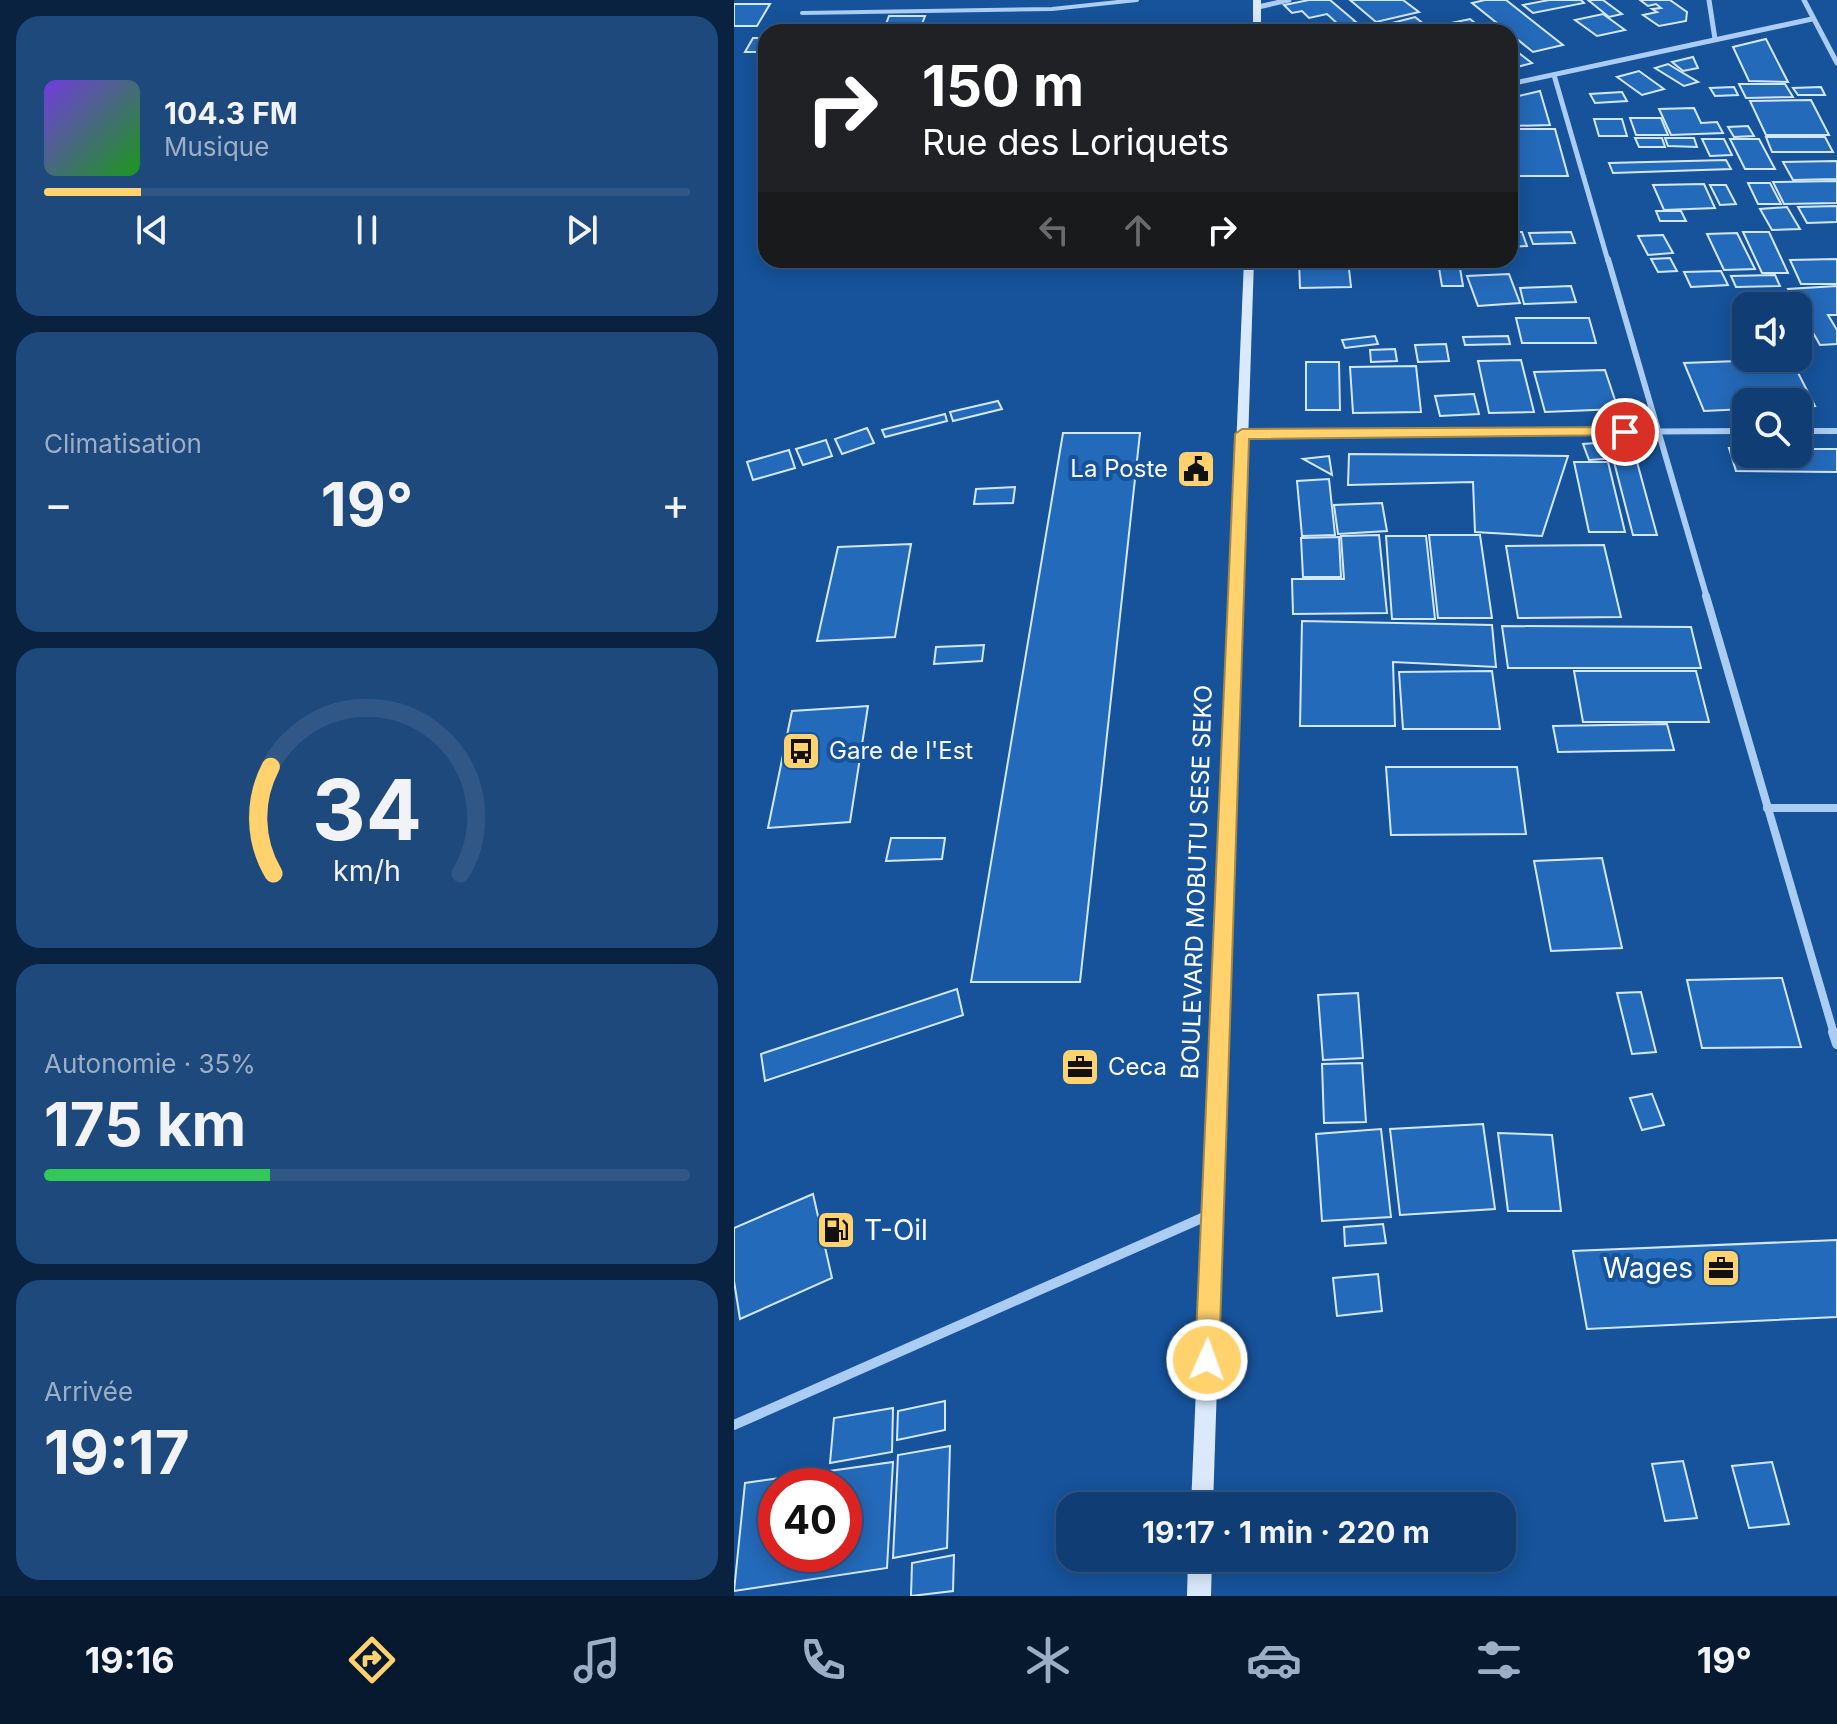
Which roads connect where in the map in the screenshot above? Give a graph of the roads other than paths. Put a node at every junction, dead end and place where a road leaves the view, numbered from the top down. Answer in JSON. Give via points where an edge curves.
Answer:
{"nodes":[{"id":1,"x":1137,"y":0,"type":"edge"},
{"id":2,"x":1289,"y":0,"type":"edge"},
{"id":3,"x":1703,"y":0,"type":"edge"},
{"id":4,"x":1804,"y":0,"type":"edge"},
{"id":5,"x":1710,"y":2,"type":"edge"},
{"id":6,"x":1257,"y":3,"type":"edge"},
{"id":7,"x":802,"y":13,"type":"dead end"},
{"id":8,"x":1812,"y":19,"type":"junction"},
{"id":9,"x":1257,"y":24,"type":"edge"},
{"id":10,"x":1715,"y":39,"type":"junction"},
{"id":11,"x":1837,"y":63,"type":"edge"},
{"id":12,"x":1554,"y":75,"type":"junction"},
{"id":13,"x":1518,"y":82,"type":"edge"},
{"id":14,"x":1249,"y":268,"type":"edge"},
{"id":15,"x":1732,"y":431,"type":"edge"},
{"id":16,"x":1812,"y":431,"type":"edge"},
{"id":17,"x":1837,"y":431,"type":"edge"},
{"id":18,"x":1657,"y":432,"type":"junction"},
{"id":19,"x":1242,"y":434,"type":"junction"},
{"id":20,"x":1767,"y":808,"type":"junction"},
{"id":21,"x":1837,"y":808,"type":"edge"},
{"id":22,"x":1837,"y":1044,"type":"edge"},
{"id":23,"x":1212,"y":1213,"type":"junction"},
{"id":24,"x":734,"y":1425,"type":"edge"},
{"id":25,"x":1202,"y":1492,"type":"edge"},
{"id":26,"x":1200,"y":1572,"type":"edge"},
{"id":27,"x":1199,"y":1596,"type":"edge"}],
"edges":[{"from":1,"to":7,"type":"lane","via":[[1052,9]]},
{"from":2,"to":6,"type":"street"},
{"from":3,"to":5,"type":"street"},
{"from":4,"to":8,"type":"street"},
{"from":5,"to":10,"type":"street"},
{"from":6,"to":9,"type":"street"},
{"from":8,"to":10,"type":"street"},
{"from":8,"to":11,"type":"street"},
{"from":10,"to":12,"type":"street"},
{"from":12,"to":13,"type":"street"},
{"from":12,"to":18,"type":"street"},
{"from":14,"to":19,"type":"street","name":"BOULEVARD MOBUTU SESE SEKO"},
{"from":15,"to":18,"type":"street"},
{"from":16,"to":17,"type":"street"},
{"from":18,"to":19,"type":"street"},
{"from":18,"to":20,"type":"street"},
{"from":19,"to":23,"type":"street","name":"BOULEVARD MOBUTU SESE SEKO"},
{"from":20,"to":21,"type":"street"},
{"from":20,"to":22,"type":"street"},
{"from":23,"to":24,"type":"street"},
{"from":23,"to":25,"type":"street","name":"BOULEVARD MOBUTU SESE SEKO"},
{"from":26,"to":27,"type":"street"}]}
